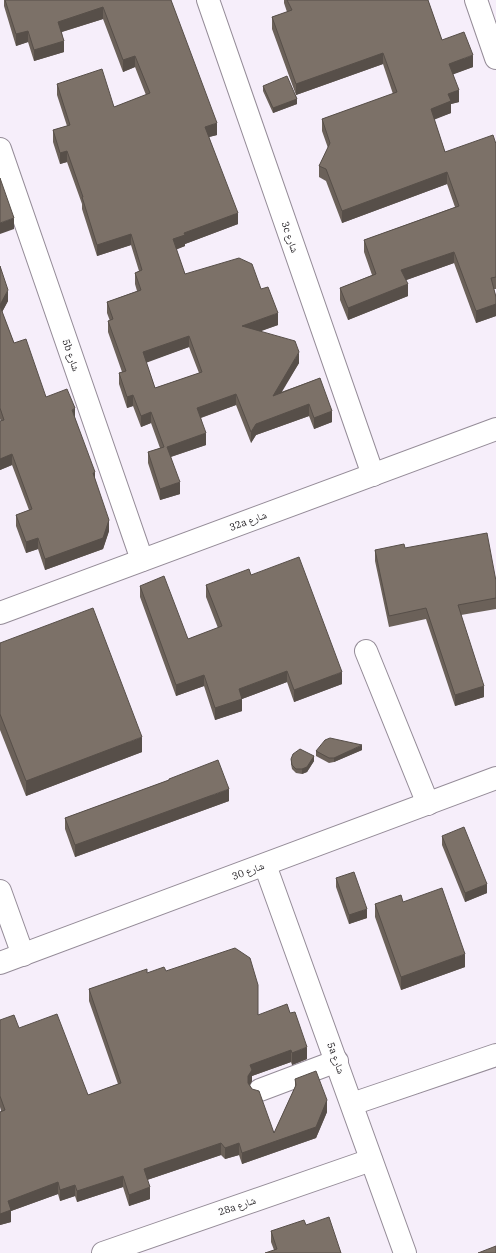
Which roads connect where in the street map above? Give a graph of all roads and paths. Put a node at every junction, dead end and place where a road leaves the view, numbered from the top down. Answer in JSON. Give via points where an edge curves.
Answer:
{"nodes":[{"id":1,"x":208,"y":0,"type":"edge"},
{"id":2,"x":476,"y":0,"type":"edge"},
{"id":3,"x":496,"y":58,"type":"edge"},
{"id":4,"x":0,"y":148,"type":"edge"},
{"id":5,"x":496,"y":429,"type":"edge"},
{"id":6,"x":373,"y":475,"type":"junction"},
{"id":7,"x":142,"y":560,"type":"junction"},
{"id":8,"x":0,"y":613,"type":"edge"},
{"id":9,"x":366,"y":651,"type":"dead end"},
{"id":10,"x":496,"y":778,"type":"edge"},
{"id":11,"x":428,"y":804,"type":"junction"},
{"id":12,"x":265,"y":865,"type":"junction"},
{"id":13,"x":0,"y":891,"type":"edge"},
{"id":14,"x":24,"y":955,"type":"junction"},
{"id":15,"x":0,"y":963,"type":"edge"},
{"id":16,"x":496,"y":1055,"type":"edge"},
{"id":17,"x":337,"y":1062,"type":"junction"},
{"id":18,"x":260,"y":1090,"type":"edge"},
{"id":19,"x":352,"y":1104,"type":"junction"},
{"id":20,"x":371,"y":1160,"type":"junction"},
{"id":21,"x":103,"y":1253,"type":"edge"},
{"id":22,"x":404,"y":1253,"type":"edge"}],
"edges":[{"from":1,"to":6,"type":"street","name":"3c شارع"},
{"from":2,"to":3,"type":"street"},
{"from":4,"to":7,"type":"street","name":"5b شارع"},
{"from":5,"to":6,"type":"street","name":"32a شارع"},
{"from":6,"to":7,"type":"street","name":"32a شارع"},
{"from":7,"to":8,"type":"street","name":"32a شارع"},
{"from":9,"to":11,"type":"street"},
{"from":10,"to":11,"type":"street","name":"شارع 30"},
{"from":11,"to":12,"type":"street","name":"شارع 30"},
{"from":12,"to":14,"type":"street","name":"شارع 30"},
{"from":12,"to":17,"type":"street","name":"5a شارع"},
{"from":13,"to":14,"type":"street"},
{"from":14,"to":15,"type":"street","name":"شارع 30"},
{"from":16,"to":19,"type":"street"},
{"from":17,"to":18,"type":"street"},
{"from":17,"to":19,"type":"street","name":"5a شارع"},
{"from":19,"to":20,"type":"street","name":"5a شارع"},
{"from":20,"to":21,"type":"street","name":"28a شارع"},
{"from":20,"to":22,"type":"street","name":"5a شارع"}]}
